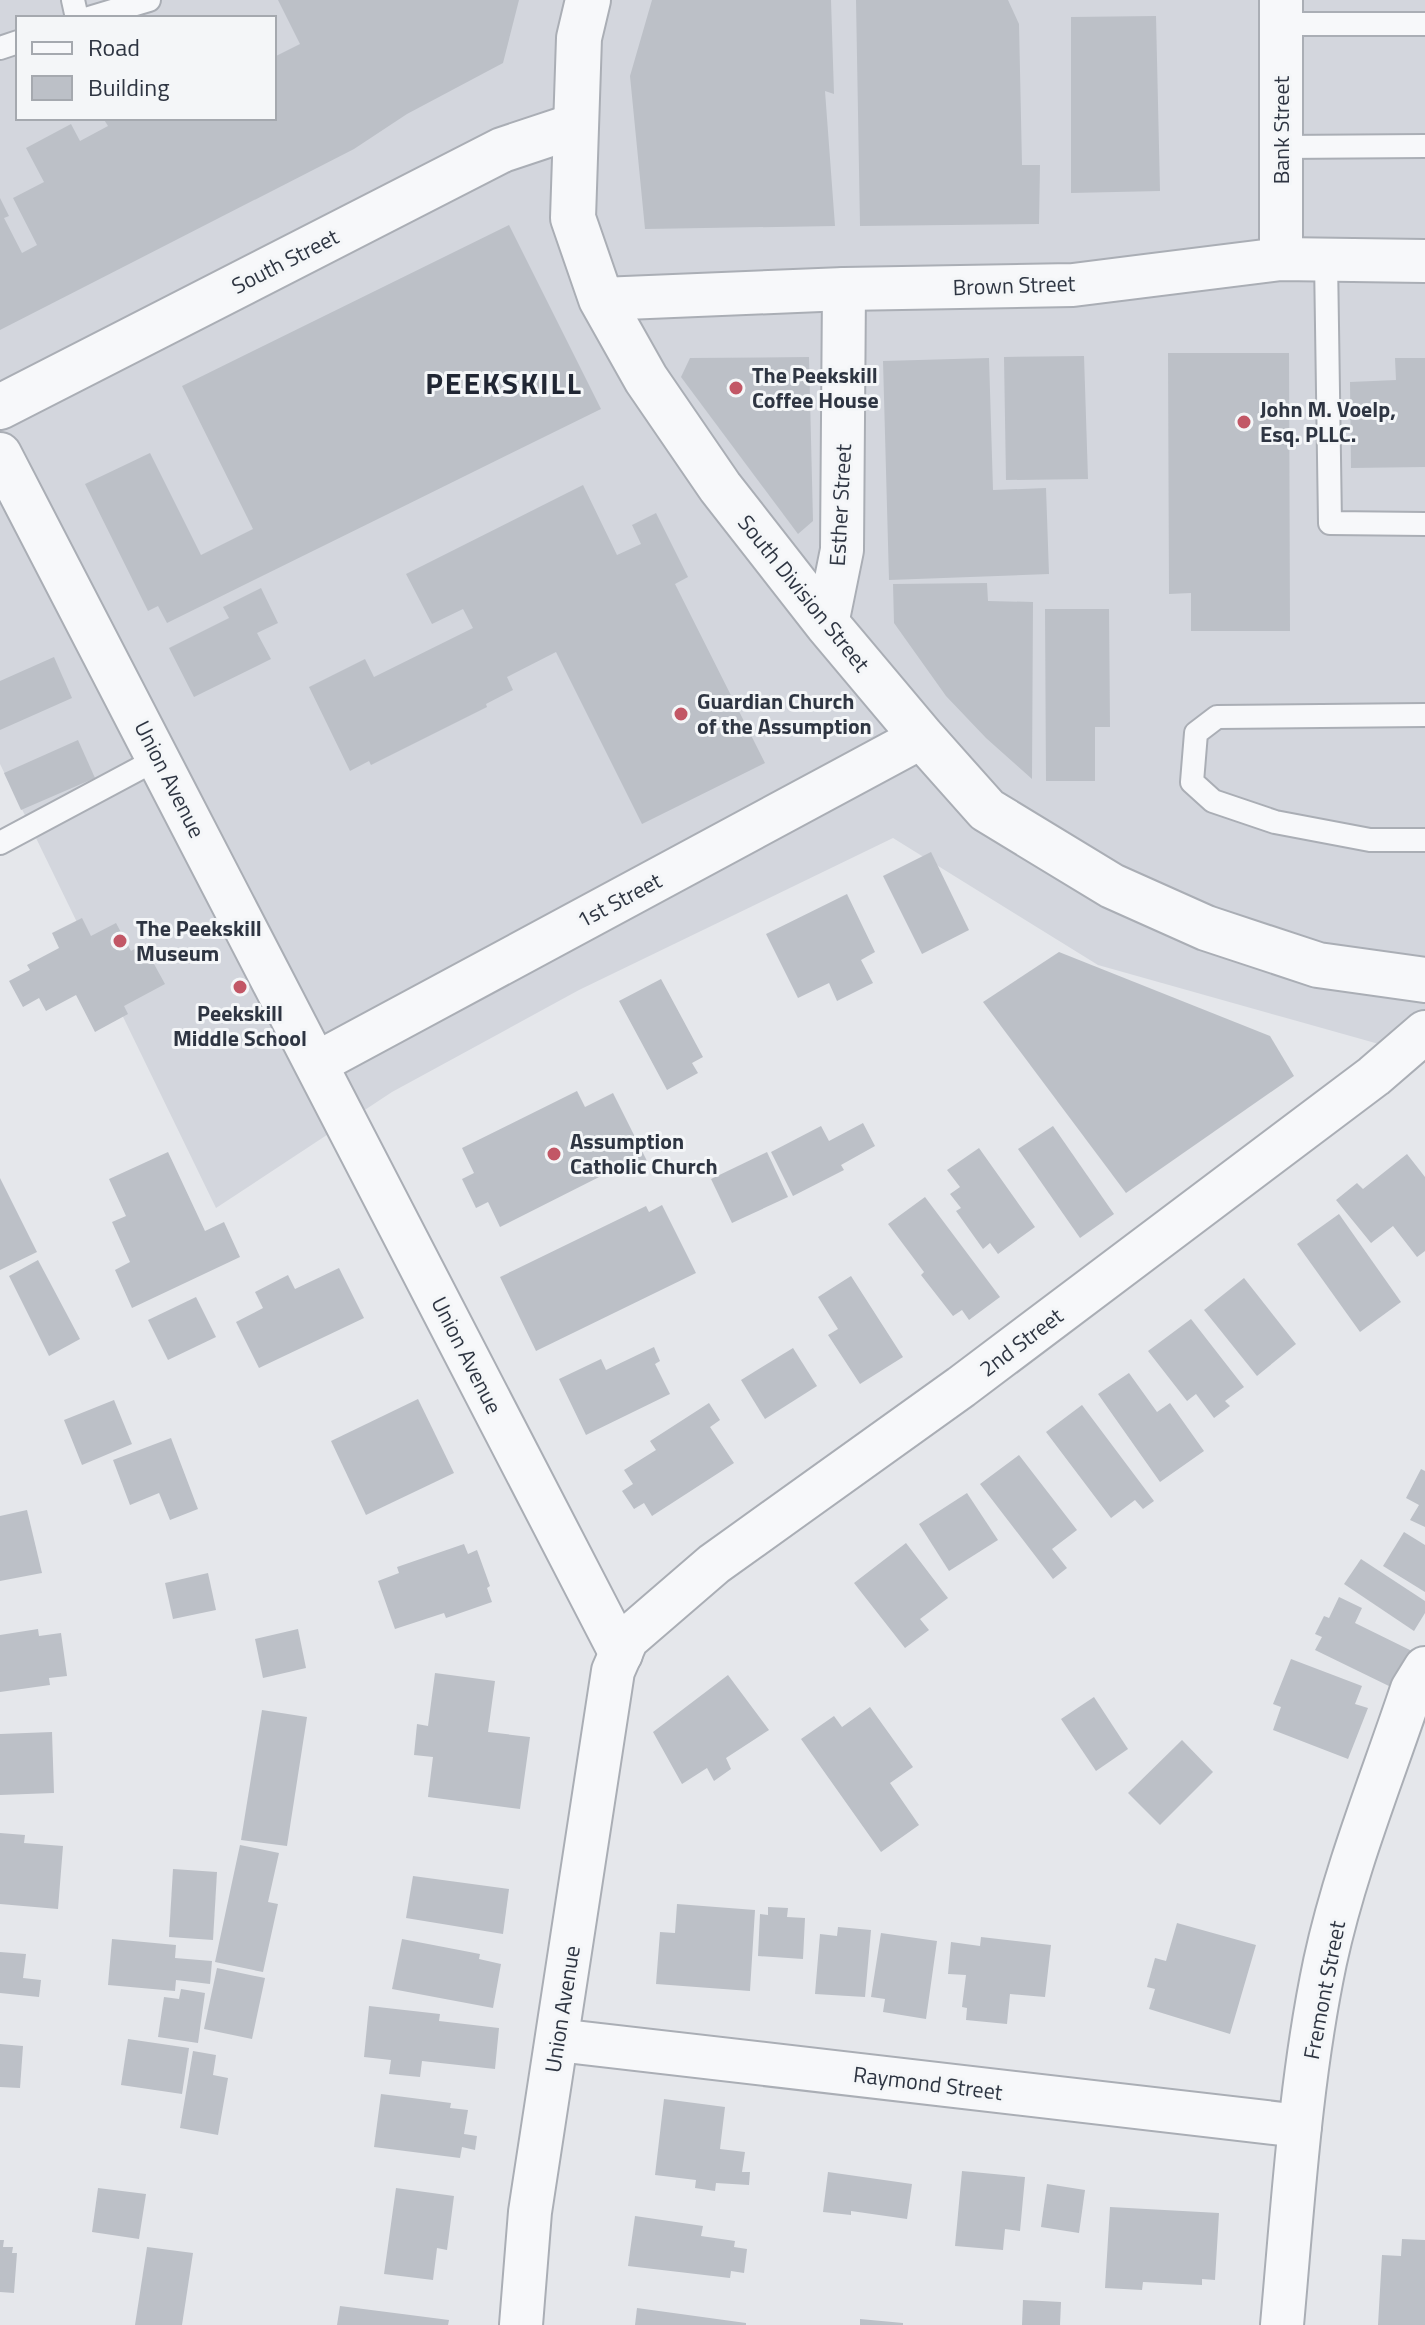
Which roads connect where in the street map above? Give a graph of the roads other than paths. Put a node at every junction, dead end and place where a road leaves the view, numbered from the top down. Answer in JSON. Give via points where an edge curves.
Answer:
{"nodes":[{"id":1,"x":149,"y":0,"type":"edge"},
{"id":2,"x":588,"y":0,"type":"edge"},
{"id":3,"x":1281,"y":12,"type":"edge"},
{"id":4,"x":96,"y":16,"type":"edge"},
{"id":5,"x":1425,"y":24,"type":"edge"},
{"id":6,"x":574,"y":126,"type":"junction"},
{"id":7,"x":1425,"y":146,"type":"edge"},
{"id":8,"x":1281,"y":147,"type":"junction"},
{"id":9,"x":1281,"y":259,"type":"junction"},
{"id":10,"x":1326,"y":260,"type":"junction"},
{"id":11,"x":1425,"y":261,"type":"edge"},
{"id":12,"x":844,"y":289,"type":"junction"},
{"id":13,"x":601,"y":299,"type":"junction"},
{"id":14,"x":0,"y":407,"type":"edge"},
{"id":15,"x":0,"y":454,"type":"edge"},
{"id":16,"x":1425,"y":524,"type":"edge"},
{"id":17,"x":827,"y":624,"type":"junction"},
{"id":18,"x":1425,"y":715,"type":"edge"},
{"id":19,"x":922,"y":737,"type":"junction"},
{"id":20,"x":159,"y":758,"type":"junction"},
{"id":21,"x":1425,"y":840,"type":"edge"},
{"id":22,"x":0,"y":843,"type":"edge"},
{"id":23,"x":1425,"y":980,"type":"edge"},
{"id":24,"x":1425,"y":1032,"type":"edge"},
{"id":25,"x":317,"y":1063,"type":"junction"},
{"id":26,"x":621,"y":1654,"type":"junction"},
{"id":27,"x":1425,"y":1668,"type":"edge"},
{"id":28,"x":557,"y":2040,"type":"junction"},
{"id":29,"x":1300,"y":2126,"type":"junction"},
{"id":30,"x":521,"y":2325,"type":"edge"},
{"id":31,"x":1282,"y":2325,"type":"edge"}],
"edges":[{"from":1,"to":4,"type":"lane"},
{"from":2,"to":6,"type":"street","name":"South Division Street","via":[[579,38]]},
{"from":3,"to":5,"type":"lane"},
{"from":3,"to":8,"type":"street","name":"Bank Street"},
{"from":6,"to":13,"type":"street","name":"South Division Street","via":[[573,218]]},
{"from":6,"to":14,"type":"street","name":"South Street","via":[[502,150]]},
{"from":7,"to":8,"type":"lane"},
{"from":8,"to":9,"type":"street","name":"Bank Street"},
{"from":9,"to":10,"type":"street","name":"Brown Street"},
{"from":9,"to":12,"type":"street","name":"Brown Street","via":[[1073,285]]},
{"from":10,"to":11,"type":"street","name":"Brown Street"},
{"from":10,"to":16,"type":"lane","via":[[1330,523]]},
{"from":12,"to":13,"type":"street","name":"Brown Street"},
{"from":12,"to":17,"type":"street","name":"Esther Street","via":[[842,550]]},
{"from":13,"to":17,"type":"street","name":"South Division Street","via":[[646,379],[712,475]]},
{"from":15,"to":20,"type":"street","name":"Union Avenue"},
{"from":17,"to":19,"type":"street","name":"South Division Street"},
{"from":18,"to":21,"type":"lane","via":[[1217,717],[1196,733],[1192,782],[1213,801],[1275,822],[1370,840]]},
{"from":19,"to":23,"type":"street","name":"South Division Street","via":[[987,810],[1112,886],[1206,928],[1318,965]]},
{"from":19,"to":25,"type":"street","name":"1st Street"},
{"from":20,"to":22,"type":"lane"},
{"from":20,"to":25,"type":"street","name":"Union Avenue"},
{"from":24,"to":26,"type":"street","name":"2nd Street","via":[[986,1368],[714,1564],[627,1639]]},
{"from":25,"to":26,"type":"street","name":"Union Avenue"},
{"from":26,"to":28,"type":"street","name":"Union Avenue","via":[[613,1671]]},
{"from":27,"to":29,"type":"street","name":"Fremont Street","via":[[1412,1689],[1329,1947]]},
{"from":28,"to":29,"type":"street","name":"Raymond Street"},
{"from":28,"to":30,"type":"street","name":"Union Avenue","via":[[530,2212]]},
{"from":29,"to":31,"type":"street","name":"Fremont Street"}]}
